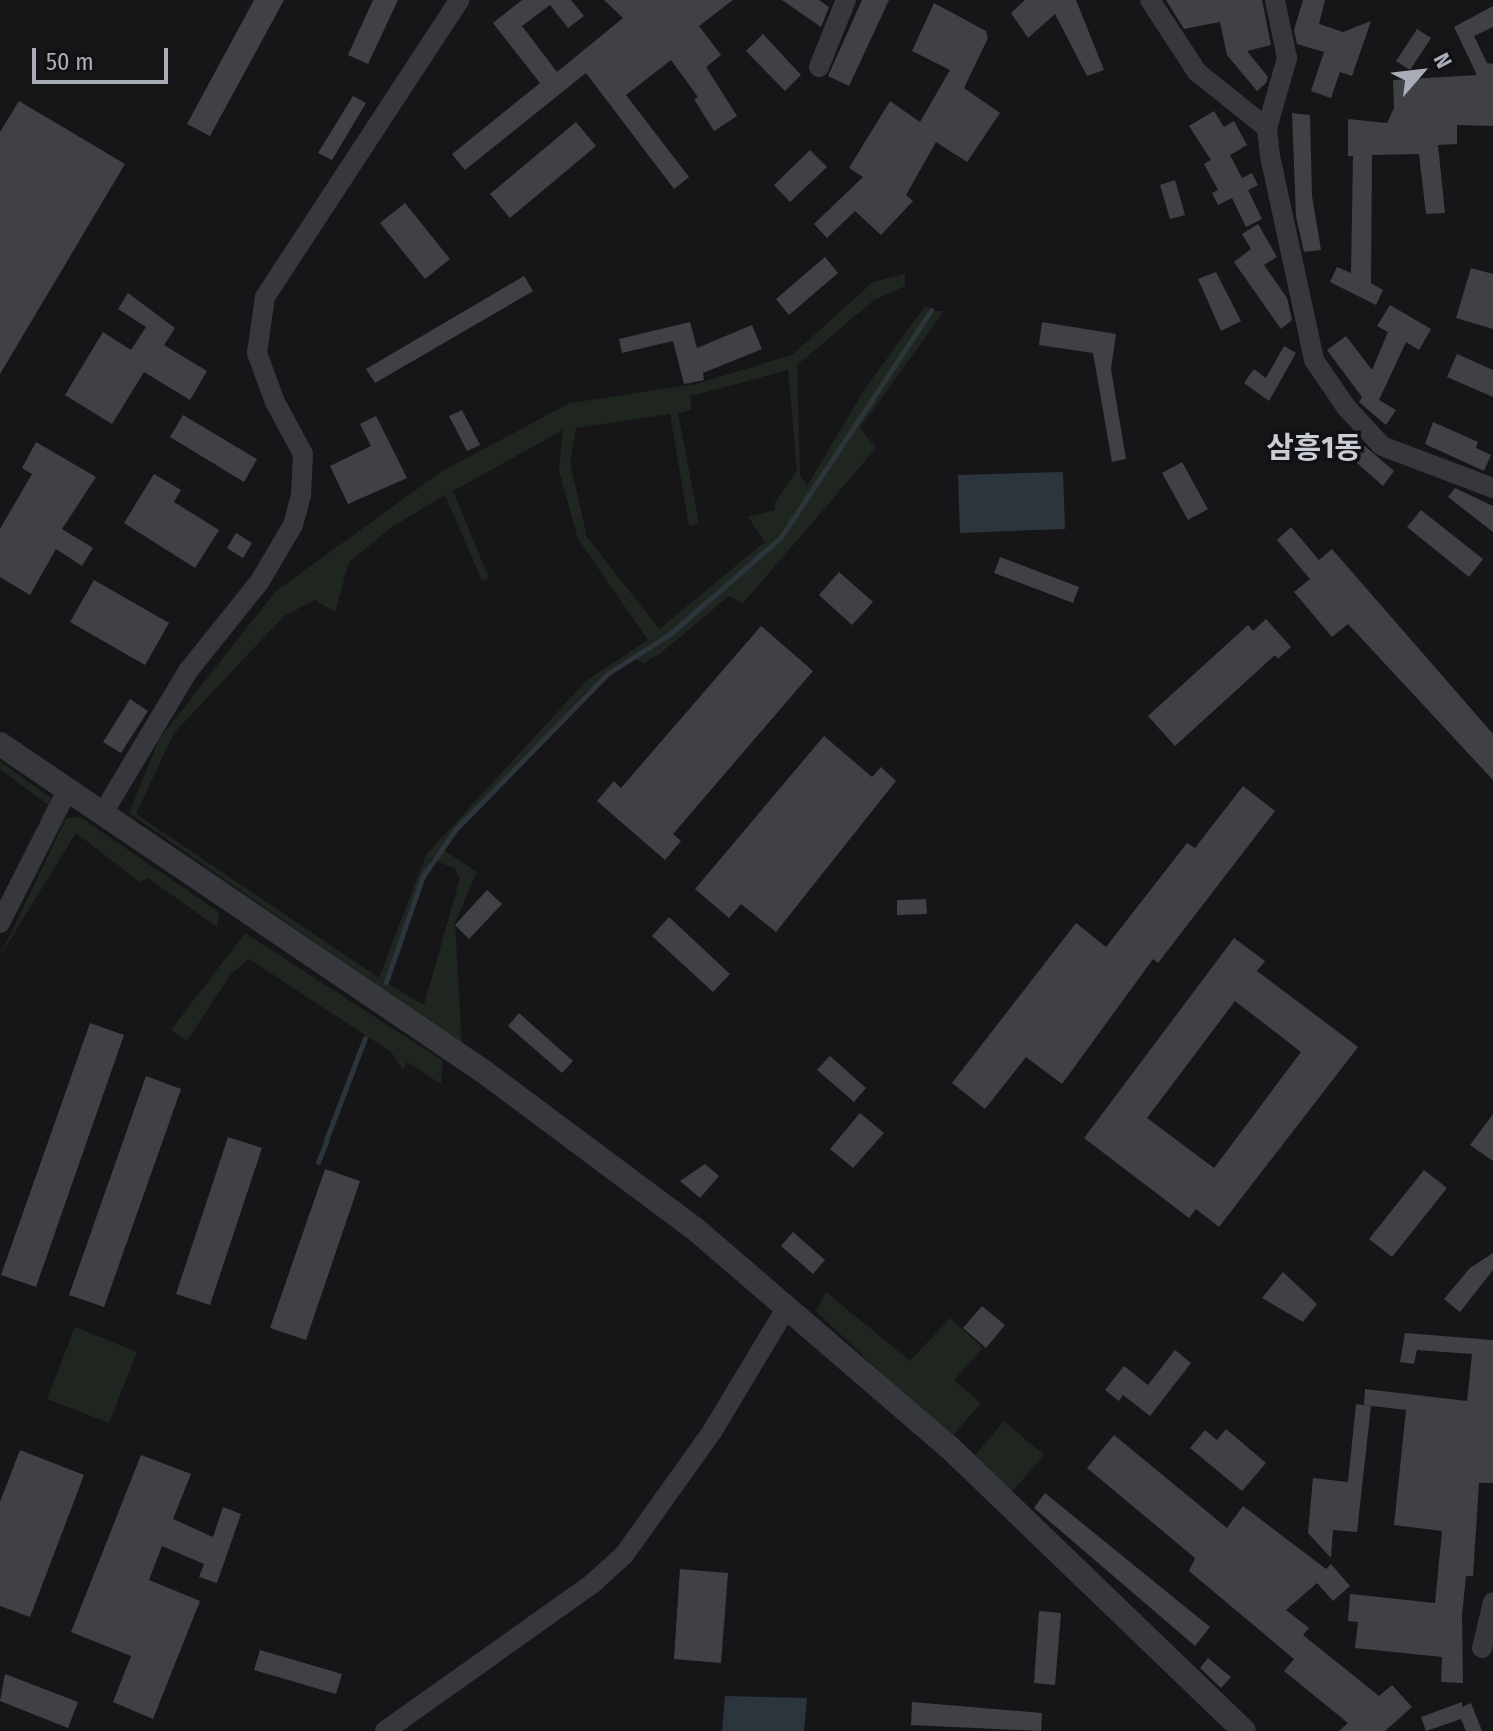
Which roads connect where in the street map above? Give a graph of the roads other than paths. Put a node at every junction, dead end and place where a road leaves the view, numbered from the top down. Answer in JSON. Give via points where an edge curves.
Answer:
{"nodes":[{"id":1,"x":459,"y":0,"type":"edge"},
{"id":2,"x":846,"y":0,"type":"edge"},
{"id":3,"x":1150,"y":0,"type":"edge"},
{"id":4,"x":1275,"y":0,"type":"edge"},
{"id":5,"x":819,"y":67,"type":"dead end"},
{"id":6,"x":1267,"y":128,"type":"junction"},
{"id":7,"x":1493,"y":488,"type":"edge"},
{"id":8,"x":0,"y":744,"type":"edge"},
{"id":9,"x":68,"y":789,"type":"junction"},
{"id":10,"x":103,"y":813,"type":"junction"},
{"id":11,"x":0,"y":923,"type":"edge"},
{"id":12,"x":787,"y":1307,"type":"junction"},
{"id":13,"x":1493,"y":1602,"type":"edge"},
{"id":14,"x":1482,"y":1648,"type":"dead end"},
{"id":15,"x":385,"y":1731,"type":"edge"},
{"id":16,"x":1244,"y":1731,"type":"edge"}],
"edges":[{"from":1,"to":10,"type":"street","via":[[265,297],[257,353],[303,454],[303,488],[293,525],[260,581],[188,671]]},
{"from":2,"to":5,"type":"street"},
{"from":3,"to":6,"type":"street","via":[[1197,72]]},
{"from":4,"to":6,"type":"street","via":[[1287,58]]},
{"from":6,"to":7,"type":"street","via":[[1314,360],[1346,407],[1382,446]]},
{"from":8,"to":9,"type":"street"},
{"from":9,"to":10,"type":"street"},
{"from":9,"to":11,"type":"street"},
{"from":10,"to":12,"type":"street","via":[[483,1071],[694,1228]]},
{"from":12,"to":15,"type":"street","via":[[713,1430],[624,1555],[593,1583]]},
{"from":12,"to":16,"type":"street","via":[[954,1452]]},
{"from":13,"to":14,"type":"street"}]}
